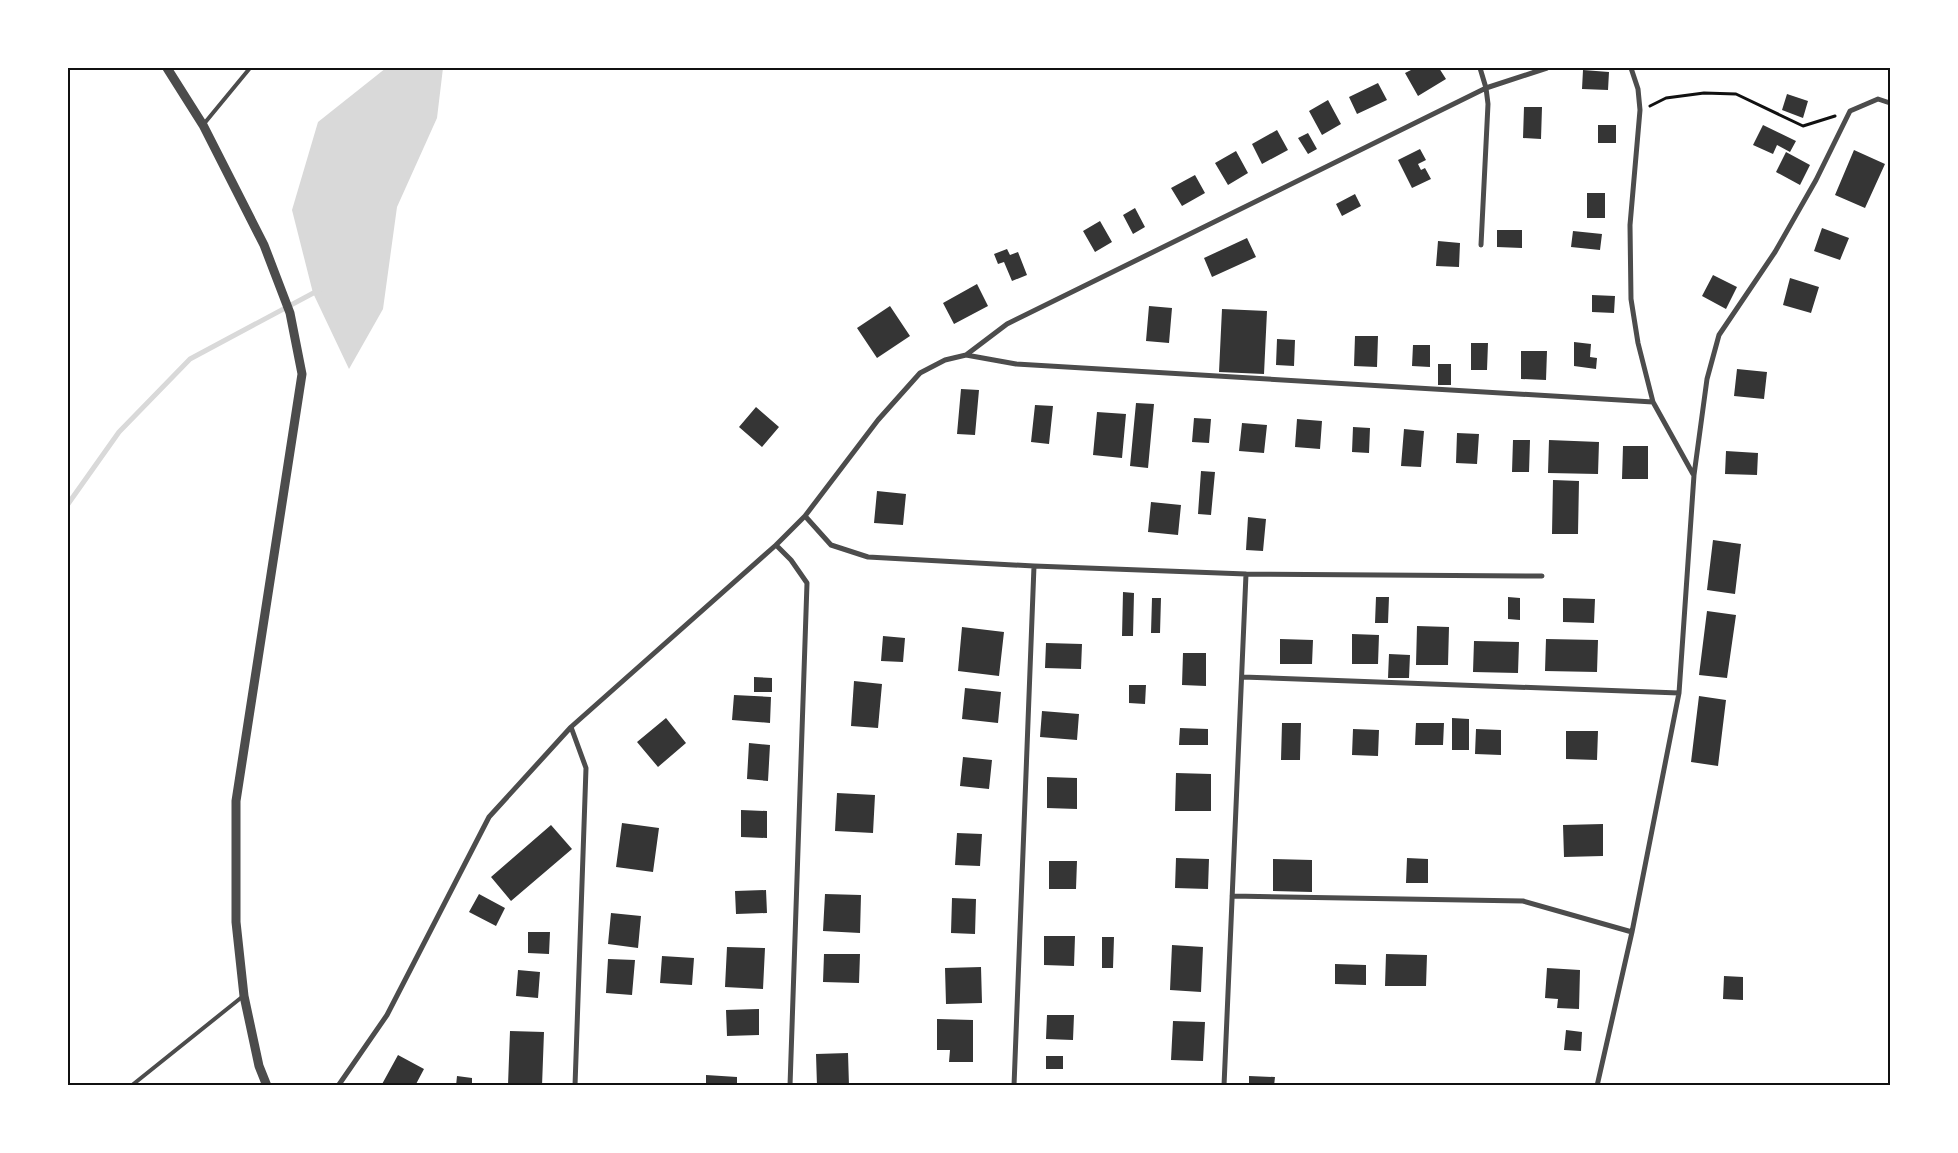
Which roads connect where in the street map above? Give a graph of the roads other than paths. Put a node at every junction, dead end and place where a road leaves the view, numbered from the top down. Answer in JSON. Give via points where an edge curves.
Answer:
{"nodes":[{"id":1,"x":167,"y":68,"type":"edge"},
{"id":2,"x":250,"y":68,"type":"edge"},
{"id":3,"x":1480,"y":68,"type":"edge"},
{"id":4,"x":1547,"y":68,"type":"edge"},
{"id":5,"x":1631,"y":68,"type":"edge"},
{"id":6,"x":1486,"y":88,"type":"junction"},
{"id":7,"x":1890,"y":103,"type":"edge"},
{"id":8,"x":203,"y":125,"type":"junction"},
{"id":9,"x":1481,"y":245,"type":"dead end"},
{"id":10,"x":966,"y":355,"type":"junction"},
{"id":11,"x":1653,"y":402,"type":"junction"},
{"id":12,"x":1694,"y":475,"type":"junction"},
{"id":13,"x":805,"y":516,"type":"junction"},
{"id":14,"x":776,"y":546,"type":"junction"},
{"id":15,"x":1034,"y":566,"type":"junction"},
{"id":16,"x":1246,"y":574,"type":"junction"},
{"id":17,"x":1542,"y":576,"type":"dead end"},
{"id":18,"x":1242,"y":677,"type":"junction"},
{"id":19,"x":1679,"y":694,"type":"junction"},
{"id":20,"x":571,"y":728,"type":"junction"},
{"id":21,"x":1232,"y":896,"type":"junction"},
{"id":22,"x":1632,"y":932,"type":"junction"},
{"id":23,"x":244,"y":996,"type":"junction"},
{"id":24,"x":131,"y":1086,"type":"edge"},
{"id":25,"x":267,"y":1086,"type":"edge"},
{"id":26,"x":338,"y":1086,"type":"edge"},
{"id":27,"x":575,"y":1086,"type":"edge"},
{"id":28,"x":790,"y":1086,"type":"edge"},
{"id":29,"x":1014,"y":1086,"type":"edge"},
{"id":30,"x":1224,"y":1086,"type":"edge"},
{"id":31,"x":1597,"y":1086,"type":"edge"}],
"edges":[{"from":1,"to":8,"type":"street"},
{"from":2,"to":8,"type":"lane"},
{"from":3,"to":6,"type":"street"},
{"from":4,"to":6,"type":"street"},
{"from":5,"to":11,"type":"street","via":[[1640,110],[1630,225],[1631,299]]},
{"from":6,"to":9,"type":"street","via":[[1488,104]]},
{"from":6,"to":10,"type":"street","via":[[1007,324]]},
{"from":7,"to":12,"type":"street","via":[[1878,99],[1850,111],[1775,252],[1718,334],[1707,379]]},
{"from":8,"to":23,"type":"street","via":[[264,245],[290,313],[302,374],[236,801],[236,922]]},
{"from":10,"to":11,"type":"street","via":[[1016,364]]},
{"from":10,"to":13,"type":"street","via":[[945,360],[920,373],[878,420]]},
{"from":11,"to":12,"type":"street"},
{"from":12,"to":19,"type":"street"},
{"from":13,"to":14,"type":"street"},
{"from":13,"to":15,"type":"street","via":[[830,545],[868,557]]},
{"from":14,"to":20,"type":"street"},
{"from":14,"to":28,"type":"street","via":[[791,560],[807,583]]},
{"from":15,"to":16,"type":"street"},
{"from":15,"to":29,"type":"street"},
{"from":16,"to":17,"type":"street"},
{"from":16,"to":18,"type":"street"},
{"from":18,"to":19,"type":"street"},
{"from":18,"to":21,"type":"street"},
{"from":19,"to":22,"type":"street"},
{"from":20,"to":26,"type":"street","via":[[489,817],[387,1015]]},
{"from":20,"to":27,"type":"street","via":[[586,768]]},
{"from":21,"to":22,"type":"street","via":[[1523,901]]},
{"from":21,"to":30,"type":"street"},
{"from":22,"to":31,"type":"street"},
{"from":23,"to":24,"type":"lane"},
{"from":23,"to":25,"type":"street","via":[[259,1066]]}]}
